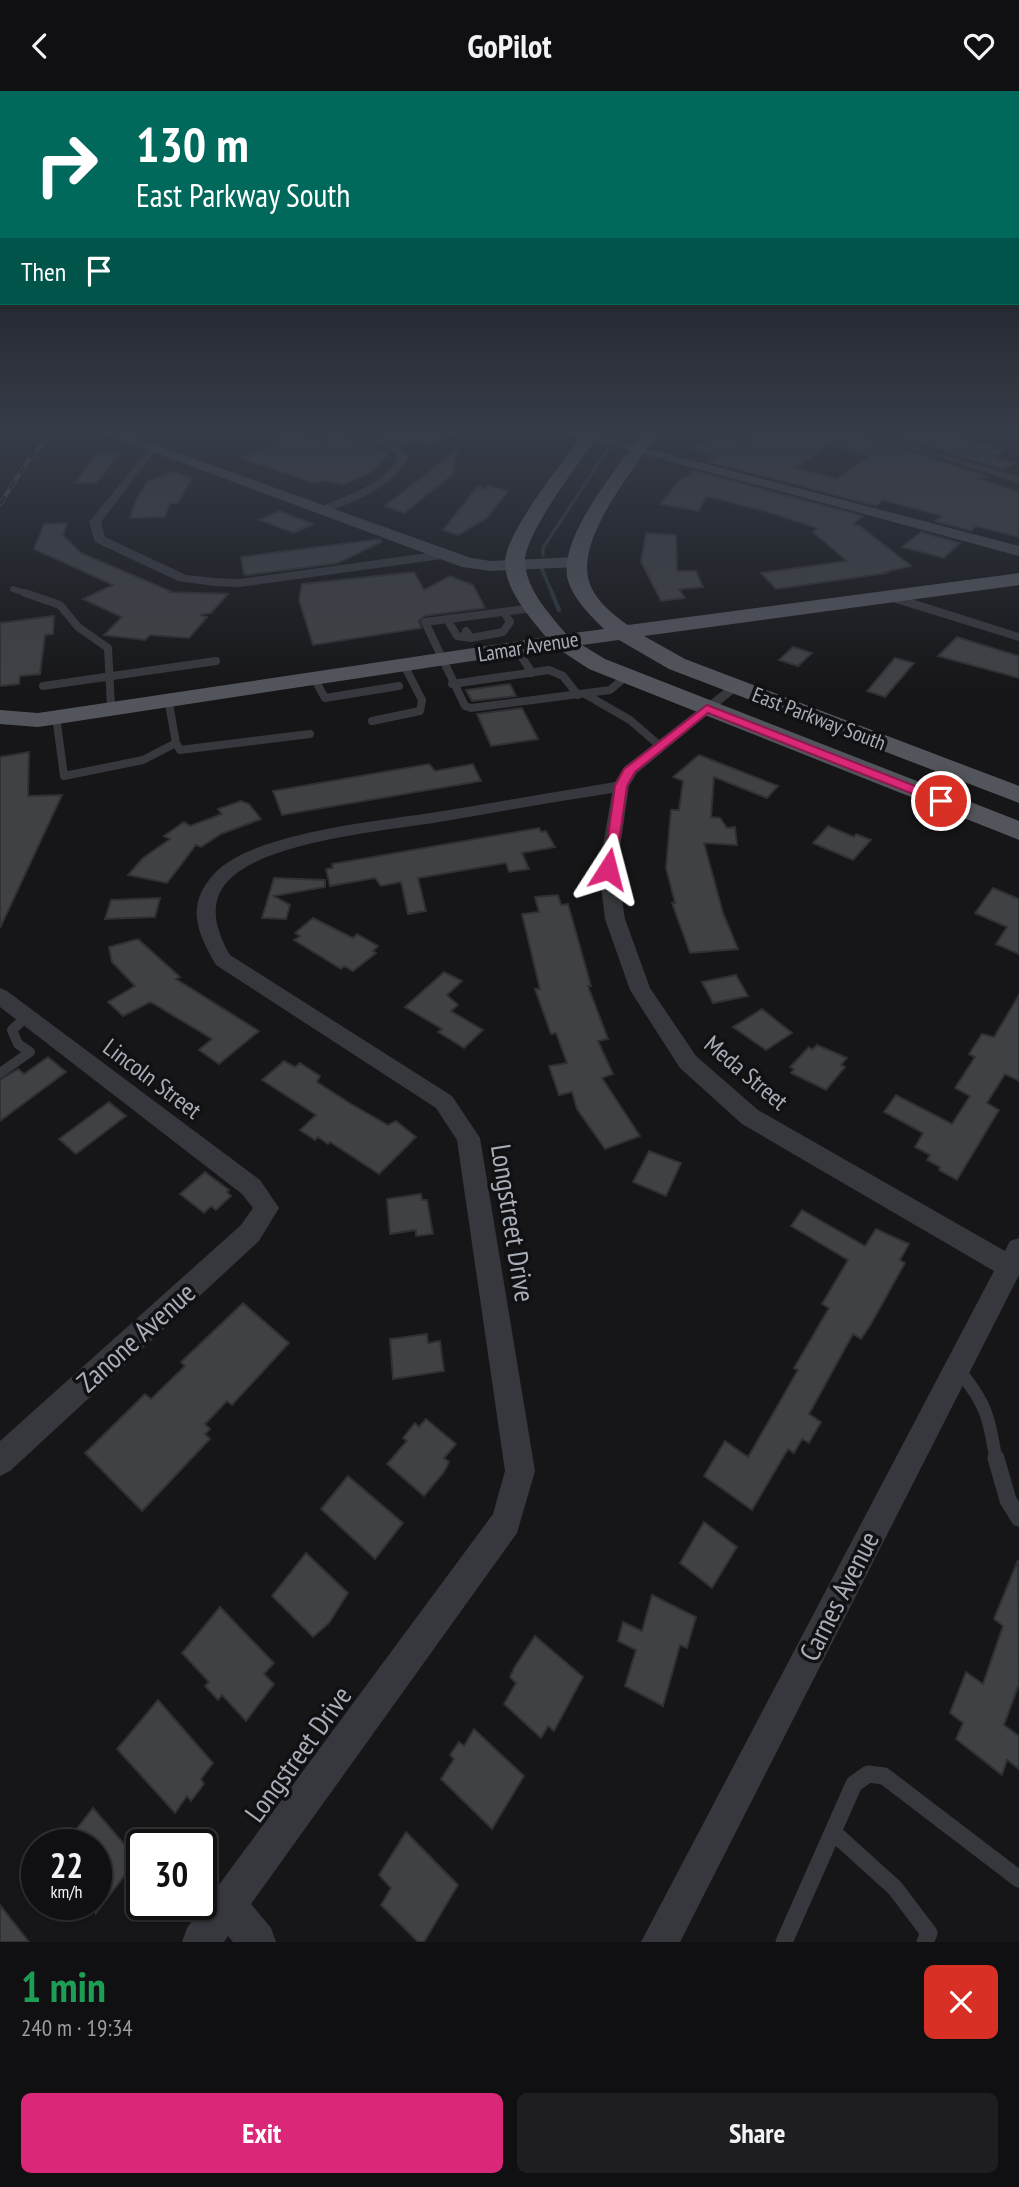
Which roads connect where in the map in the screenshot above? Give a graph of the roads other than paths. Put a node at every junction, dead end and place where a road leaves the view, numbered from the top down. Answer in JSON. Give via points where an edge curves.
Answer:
{"nodes":[{"id":1,"x":99,"y":516,"type":"edge"},
{"id":2,"x":339,"y":516,"type":"edge"},
{"id":3,"x":535,"y":516,"type":"edge"},
{"id":4,"x":597,"y":516,"type":"edge"},
{"id":5,"x":890,"y":516,"type":"edge"},
{"id":6,"x":1019,"y":551,"type":"edge"},
{"id":7,"x":442,"y":555,"type":"junction"},
{"id":8,"x":576,"y":562,"type":"junction"},
{"id":9,"x":515,"y":564,"type":"junction"},
{"id":10,"x":1019,"y":579,"type":"edge"},
{"id":11,"x":13,"y":589,"type":"dead end"},
{"id":12,"x":891,"y":597,"type":"junction"},
{"id":13,"x":504,"y":612,"type":"junction"},
{"id":14,"x":601,"y":614,"type":"junction"},
{"id":15,"x":447,"y":619,"type":"junction"},
{"id":16,"x":553,"y":620,"type":"junction"},
{"id":17,"x":464,"y":628,"type":"junction"},
{"id":18,"x":489,"y":632,"type":"junction"},
{"id":19,"x":624,"y":633,"type":"junction"},
{"id":20,"x":1019,"y":637,"type":"edge"},
{"id":21,"x":441,"y":660,"type":"junction"},
{"id":22,"x":216,"y":661,"type":"dead end"},
{"id":23,"x":532,"y":673,"type":"junction"},
{"id":24,"x":401,"y":676,"type":"junction"},
{"id":25,"x":627,"y":676,"type":"junction"},
{"id":26,"x":107,"y":677,"type":"junction"},
{"id":27,"x":452,"y":684,"type":"junction"},
{"id":28,"x":43,"y":686,"type":"dead end"},
{"id":29,"x":734,"y":686,"type":"junction"},
{"id":30,"x":581,"y":695,"type":"junction"},
{"id":31,"x":168,"y":698,"type":"junction"},
{"id":32,"x":111,"y":706,"type":"junction"},
{"id":33,"x":707,"y":708,"type":"junction"},
{"id":34,"x":0,"y":717,"type":"edge"},
{"id":35,"x":47,"y":718,"type":"junction"},
{"id":36,"x":372,"y":721,"type":"dead end"},
{"id":37,"x":310,"y":734,"type":"dead end"},
{"id":38,"x":0,"y":738,"type":"edge"},
{"id":39,"x":176,"y":743,"type":"junction"},
{"id":40,"x":660,"y":746,"type":"junction"},
{"id":41,"x":621,"y":786,"type":"junction"},
{"id":42,"x":1019,"y":795,"type":"edge"},
{"id":43,"x":1019,"y":831,"type":"edge"},
{"id":44,"x":0,"y":996,"type":"edge"},
{"id":45,"x":27,"y":1016,"type":"junction"},
{"id":46,"x":0,"y":1073,"type":"edge"},
{"id":47,"x":267,"y":1208,"type":"joint"},
{"id":48,"x":1014,"y":1258,"type":"edge"},
{"id":49,"x":957,"y":1368,"type":"junction"},
{"id":50,"x":0,"y":1461,"type":"edge"},
{"id":51,"x":1019,"y":1518,"type":"edge"},
{"id":52,"x":833,"y":1832,"type":"junction"},
{"id":53,"x":1019,"y":1879,"type":"edge"},
{"id":54,"x":228,"y":1905,"type":"junction"},
{"id":55,"x":931,"y":1939,"type":"edge"},
{"id":56,"x":201,"y":1942,"type":"edge"},
{"id":57,"x":257,"y":1942,"type":"edge"},
{"id":58,"x":660,"y":1942,"type":"edge"},
{"id":59,"x":784,"y":1942,"type":"edge"}],
"edges":[{"from":1,"to":7,"type":"street","via":[[95,522],[99,539],[183,578],[239,583]]},
{"from":2,"to":7,"type":"street"},
{"from":3,"to":9,"type":"main road","via":[[519,540]]},
{"from":4,"to":8,"type":"main road"},
{"from":5,"to":6,"type":"street"},
{"from":7,"to":9,"type":"street","via":[[468,563]]},
{"from":8,"to":9,"type":"street"},
{"from":8,"to":14,"type":"main road","name":"East Parkway South","via":[[580,586]]},
{"from":9,"to":16,"type":"main road","via":[[525,595]]},
{"from":10,"to":12,"type":"main road","name":"Lamar Avenue"},
{"from":11,"to":26,"type":"lane","via":[[60,605],[78,627],[108,648]]},
{"from":12,"to":19,"type":"main road","name":"Lamar Avenue"},
{"from":12,"to":20,"type":"street"},
{"from":13,"to":16,"type":"lane"},
{"from":13,"to":18,"type":"lane"},
{"from":13,"to":18,"type":"lane","via":[[509,625]]},
{"from":14,"to":16,"type":"main road"},
{"from":14,"to":19,"type":"main road","name":"East Parkway South"},
{"from":15,"to":17,"type":"lane"},
{"from":15,"to":17,"type":"lane","via":[[457,636]]},
{"from":15,"to":21,"type":"lane","via":[[425,622]]},
{"from":16,"to":18,"type":"main road","name":"Lamar Avenue"},
{"from":16,"to":18,"type":"main road","via":[[532,621],[528,633],[510,643]]},
{"from":16,"to":19,"type":"main road","name":"Lamar Avenue"},
{"from":16,"to":25,"type":"main road","name":"East Parkway South","via":[[597,664]]},
{"from":17,"to":18,"type":"lane"},
{"from":17,"to":18,"type":"lane"},
{"from":18,"to":21,"type":"main road","name":"Lamar Avenue"},
{"from":18,"to":23,"type":"lane"},
{"from":19,"to":29,"type":"main road","name":"East Parkway South","via":[[677,664]]},
{"from":21,"to":24,"type":"main road","name":"Lamar Avenue"},
{"from":21,"to":27,"type":"lane"},
{"from":22,"to":26,"type":"lane"},
{"from":23,"to":27,"type":"lane"},
{"from":23,"to":30,"type":"lane","via":[[549,670],[563,676]]},
{"from":24,"to":31,"type":"main road","name":"Lamar Avenue","via":[[314,678]]},
{"from":24,"to":36,"type":"lane","via":[[422,701],[420,711]]},
{"from":25,"to":30,"type":"lane","via":[[610,690]]},
{"from":25,"to":33,"type":"main road","name":"East Parkway South"},
{"from":26,"to":28,"type":"lane"},
{"from":26,"to":32,"type":"lane"},
{"from":27,"to":30,"type":"lane","via":[[471,708]]},
{"from":29,"to":33,"type":"street"},
{"from":29,"to":42,"type":"main road","name":"East Parkway South"},
{"from":30,"to":40,"type":"lane","via":[[630,720]]},
{"from":31,"to":32,"type":"main road","name":"Lamar Avenue"},
{"from":31,"to":39,"type":"lane"},
{"from":32,"to":35,"type":"main road","name":"Lamar Avenue"},
{"from":33,"to":40,"type":"street"},
{"from":33,"to":43,"type":"main road","name":"East Parkway South"},
{"from":34,"to":35,"type":"main road","name":"Lamar Avenue"},
{"from":35,"to":38,"type":"main road","name":"Lamar Avenue"},
{"from":35,"to":39,"type":"lane","via":[[64,776],[143,760]]},
{"from":37,"to":39,"type":"lane","via":[[180,750]]},
{"from":40,"to":41,"type":"street","via":[[630,769]]},
{"from":41,"to":48,"type":"street","name":"Meda Street","via":[[608,869],[614,919],[640,990],[688,1062],[750,1117]]},
{"from":41,"to":54,"type":"street","name":"Longstreet Drive","via":[[303,840],[256,855],[223,873],[207,899],[206,928],[223,960],[444,1102],[468,1137],[520,1471],[506,1522]]},
{"from":44,"to":45,"type":"street","name":"Lincoln Street"},
{"from":45,"to":46,"type":"lane","via":[[12,1030],[18,1044],[30,1052]]},
{"from":45,"to":47,"type":"street","name":"Lincoln Street","via":[[251,1187]]},
{"from":47,"to":50,"type":"street","name":"Zanone Avenue","via":[[250,1233]]},
{"from":48,"to":49,"type":"street","name":"Carnes Avenue"},
{"from":49,"to":51,"type":"lane","via":[[989,1415],[996,1461]]},
{"from":49,"to":58,"type":"street","name":"Carnes Avenue"},
{"from":52,"to":53,"type":"lane","via":[[854,1784],[868,1774],[884,1776]]},
{"from":52,"to":55,"type":"lane","via":[[895,1888]]},
{"from":52,"to":59,"type":"lane"},
{"from":54,"to":56,"type":"street","name":"Longstreet Drive"},
{"from":54,"to":57,"type":"street"}]}
